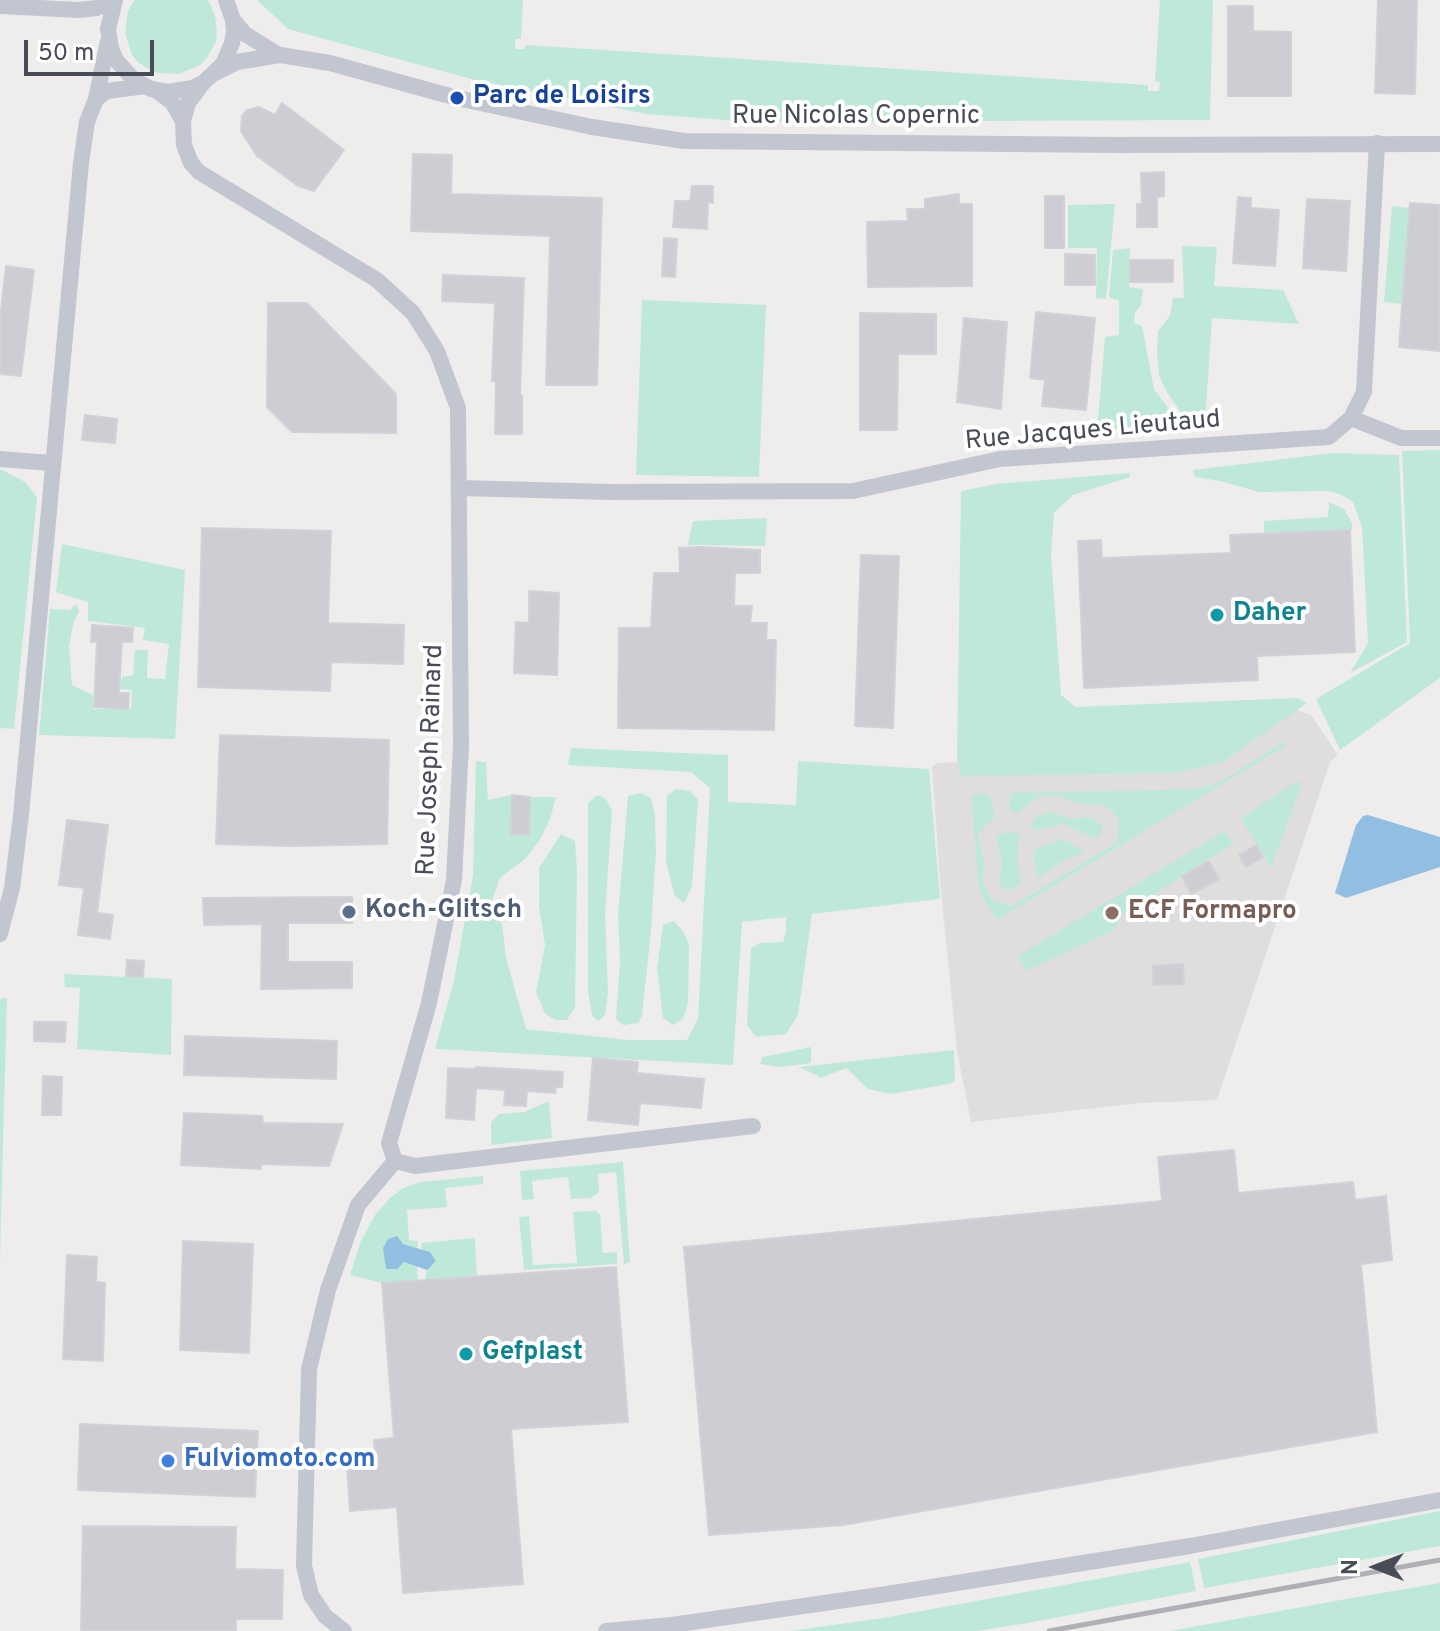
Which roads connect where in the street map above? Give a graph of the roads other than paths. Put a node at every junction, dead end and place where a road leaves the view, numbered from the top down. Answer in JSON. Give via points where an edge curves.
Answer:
{"nodes":[{"id":1,"x":115,"y":0,"type":"edge"},
{"id":2,"x":226,"y":0,"type":"edge"},
{"id":3,"x":0,"y":6,"type":"edge"},
{"id":4,"x":79,"y":10,"type":"junction"},
{"id":5,"x":233,"y":20,"type":"junction"},
{"id":6,"x":108,"y":32,"type":"junction"},
{"id":7,"x":280,"y":55,"type":"junction"},
{"id":8,"x":209,"y":78,"type":"junction"},
{"id":9,"x":151,"y":88,"type":"junction"},
{"id":10,"x":96,"y":99,"type":"junction"},
{"id":11,"x":183,"y":121,"type":"junction"},
{"id":12,"x":1377,"y":143,"type":"junction"},
{"id":13,"x":1440,"y":144,"type":"edge"},
{"id":14,"x":1351,"y":418,"type":"junction"},
{"id":15,"x":1440,"y":438,"type":"edge"},
{"id":16,"x":0,"y":459,"type":"edge"},
{"id":17,"x":51,"y":463,"type":"junction"},
{"id":18,"x":460,"y":488,"type":"junction"},
{"id":19,"x":0,"y":934,"type":"edge"},
{"id":20,"x":753,"y":1126,"type":"dead end"},
{"id":21,"x":395,"y":1161,"type":"junction"},
{"id":22,"x":1440,"y":1500,"type":"edge"},
{"id":23,"x":344,"y":1631,"type":"edge"},
{"id":24,"x":606,"y":1631,"type":"edge"}],
"edges":[{"from":1,"to":4,"type":"street"},
{"from":1,"to":6,"type":"street"},
{"from":2,"to":5,"type":"street"},
{"from":3,"to":4,"type":"street"},
{"from":4,"to":6,"type":"street","via":[[95,17]]},
{"from":5,"to":7,"type":"street","via":[[245,34]]},
{"from":5,"to":8,"type":"street","via":[[232,43],[223,64]]},
{"from":6,"to":9,"type":"street","via":[[124,71]]},
{"from":6,"to":10,"type":"street"},
{"from":7,"to":8,"type":"street","via":[[237,62]]},
{"from":7,"to":12,"type":"street","name":"Rue Nicolas Copernic","via":[[592,127],[684,141]]},
{"from":8,"to":9,"type":"street","via":[[180,91]]},
{"from":8,"to":11,"type":"street","via":[[188,103]]},
{"from":9,"to":10,"type":"street","via":[[107,91]]},
{"from":9,"to":11,"type":"street","via":[[172,102]]},
{"from":10,"to":17,"type":"street","via":[[81,163]]},
{"from":11,"to":18,"type":"street","name":"Rue Joseph Rainard","via":[[184,145],[199,172],[377,280],[413,313],[437,351],[458,408]]},
{"from":12,"to":13,"type":"street","name":"Rue Nicolas Copernic"},
{"from":12,"to":14,"type":"street","via":[[1364,392]]},
{"from":14,"to":15,"type":"street","via":[[1401,438]]},
{"from":14,"to":18,"type":"street","name":"Rue Jacques Lieutaud","via":[[1329,437],[1000,459],[853,491]]},
{"from":16,"to":17,"type":"street"},
{"from":17,"to":19,"type":"street","via":[[21,815]]},
{"from":18,"to":21,"type":"street","name":"Rue Joseph Rainard","via":[[461,746],[454,880],[429,1003],[389,1143]]},
{"from":20,"to":21,"type":"street","via":[[415,1166]]},
{"from":21,"to":23,"type":"street","via":[[358,1205],[328,1290],[309,1369],[304,1566],[311,1595]]},
{"from":22,"to":24,"type":"street","via":[[1114,1558]]}]}
